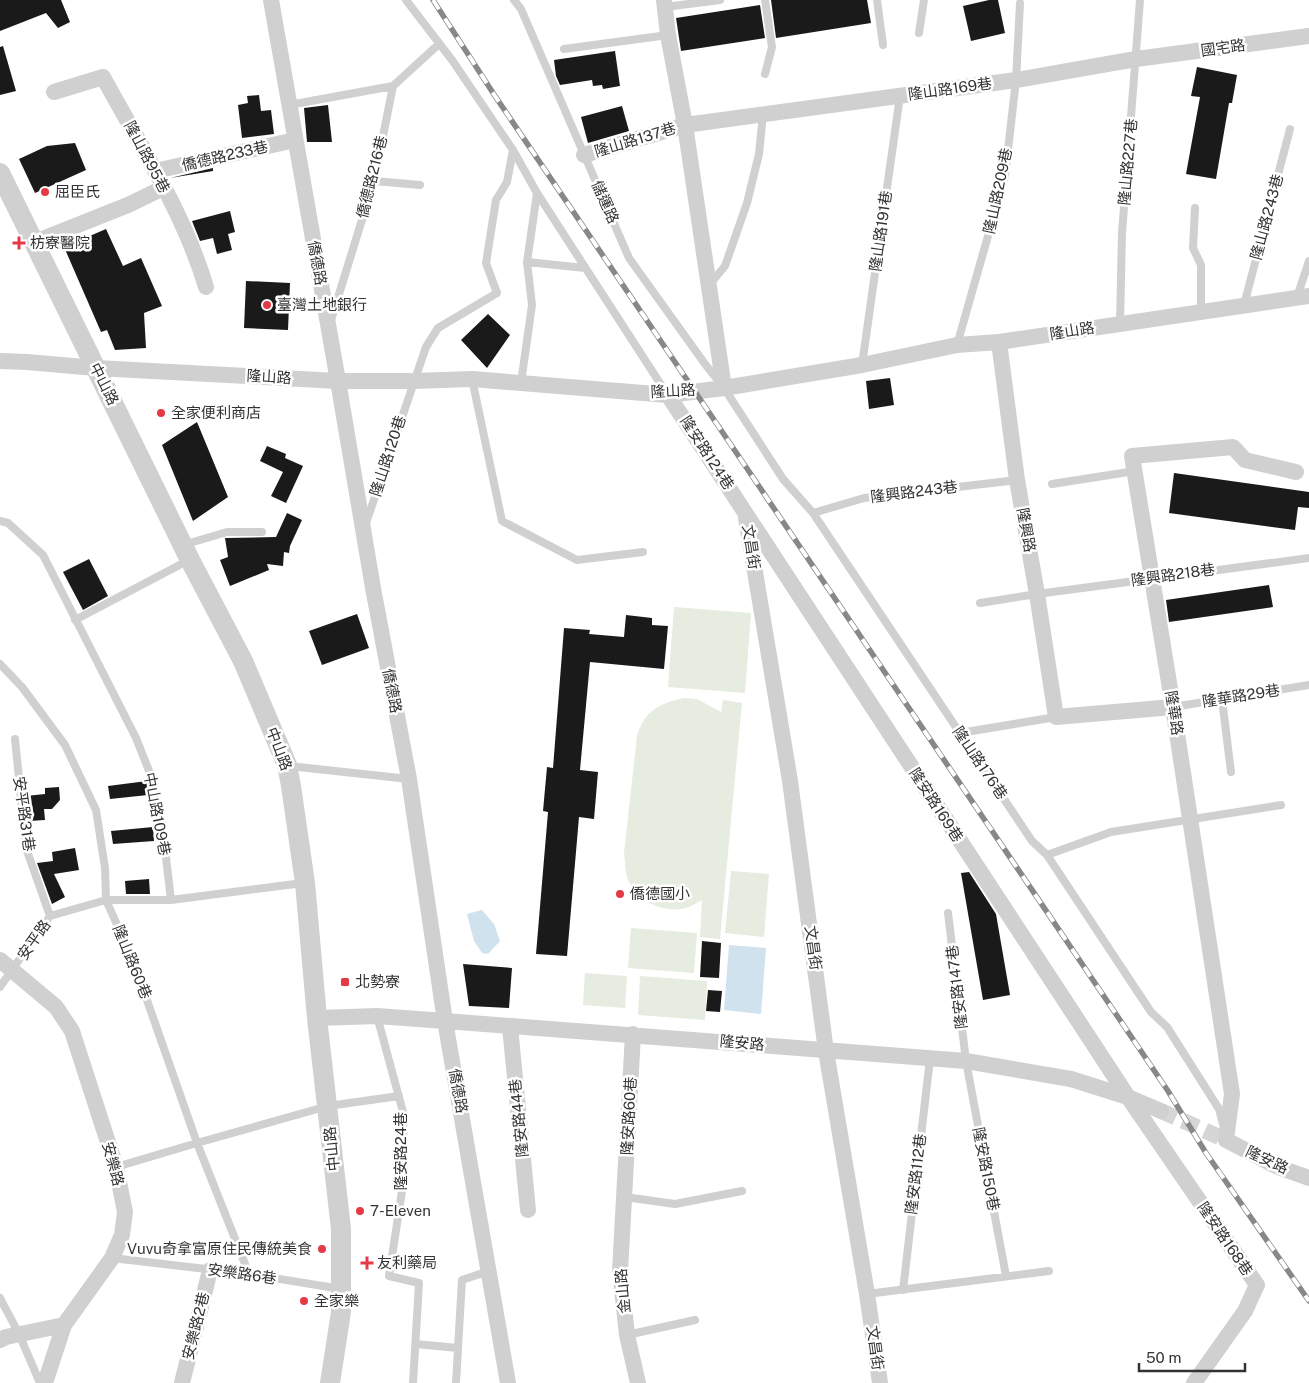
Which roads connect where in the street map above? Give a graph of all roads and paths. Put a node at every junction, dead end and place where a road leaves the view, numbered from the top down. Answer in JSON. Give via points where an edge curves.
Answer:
{"nodes":[{"id":1,"x":271,"y":0,"type":"edge"},
{"id":2,"x":406,"y":0,"type":"edge"},
{"id":3,"x":514,"y":0,"type":"edge"},
{"id":4,"x":720,"y":0,"type":"edge"},
{"id":5,"x":765,"y":0,"type":"edge"},
{"id":6,"x":877,"y":0,"type":"edge"},
{"id":7,"x":924,"y":0,"type":"edge"},
{"id":8,"x":1140,"y":0,"type":"edge"},
{"id":9,"x":1020,"y":3,"type":"dead end"},
{"id":10,"x":664,"y":4,"type":"edge"},
{"id":11,"x":919,"y":33,"type":"dead end"},
{"id":12,"x":668,"y":35,"type":"junction"},
{"id":13,"x":1309,"y":36,"type":"edge"},
{"id":14,"x":439,"y":44,"type":"junction"},
{"id":15,"x":883,"y":45,"type":"dead end"},
{"id":16,"x":564,"y":49,"type":"dead end"},
{"id":17,"x":1136,"y":59,"type":"junction"},
{"id":18,"x":765,"y":74,"type":"dead end"},
{"id":19,"x":1016,"y":80,"type":"junction"},
{"id":20,"x":393,"y":86,"type":"junction"},
{"id":21,"x":54,"y":92,"type":"dead end"},
{"id":22,"x":900,"y":96,"type":"junction"},
{"id":23,"x":289,"y":105,"type":"junction"},
{"id":24,"x":763,"y":114,"type":"junction"},
{"id":25,"x":686,"y":125,"type":"junction"},
{"id":26,"x":1290,"y":129,"type":"dead end"},
{"id":27,"x":295,"y":140,"type":"junction"},
{"id":28,"x":513,"y":150,"type":"junction"},
{"id":29,"x":584,"y":155,"type":"junction"},
{"id":30,"x":155,"y":171,"type":"junction"},
{"id":31,"x":0,"y":173,"type":"edge"},
{"id":32,"x":374,"y":182,"type":"junction"},
{"id":33,"x":420,"y":185,"type":"dead end"},
{"id":34,"x":163,"y":188,"type":"junction"},
{"id":35,"x":537,"y":193,"type":"junction"},
{"id":36,"x":1195,"y":208,"type":"dead end"},
{"id":37,"x":35,"y":242,"type":"junction"},
{"id":38,"x":1309,"y":261,"type":"edge"},
{"id":39,"x":527,"y":262,"type":"junction"},
{"id":40,"x":585,"y":268,"type":"junction"},
{"id":41,"x":709,"y":285,"type":"junction"},
{"id":42,"x":206,"y":288,"type":"dead end"},
{"id":43,"x":1303,"y":296,"type":"edge"},
{"id":44,"x":1244,"y":305,"type":"junction"},
{"id":45,"x":1201,"y":312,"type":"junction"},
{"id":46,"x":1120,"y":324,"type":"junction"},
{"id":47,"x":329,"y":327,"type":"junction"},
{"id":48,"x":999,"y":342,"type":"junction"},
{"id":49,"x":957,"y":345,"type":"junction"},
{"id":50,"x":0,"y":361,"type":"edge"},
{"id":51,"x":862,"y":366,"type":"junction"},
{"id":52,"x":96,"y":368,"type":"junction"},
{"id":53,"x":472,"y":379,"type":"junction"},
{"id":54,"x":338,"y":381,"type":"junction"},
{"id":55,"x":413,"y":381,"type":"junction"},
{"id":56,"x":521,"y":383,"type":"junction"},
{"id":57,"x":724,"y":388,"type":"junction"},
{"id":58,"x":668,"y":395,"type":"junction"},
{"id":59,"x":1135,"y":471,"type":"junction"},
{"id":60,"x":1296,"y":472,"type":"dead end"},
{"id":61,"x":1017,"y":480,"type":"junction"},
{"id":62,"x":1052,"y":484,"type":"dead end"},
{"id":63,"x":745,"y":512,"type":"junction"},
{"id":64,"x":813,"y":513,"type":"junction"},
{"id":65,"x":0,"y":521,"type":"edge"},
{"id":66,"x":364,"y":531,"type":"junction"},
{"id":67,"x":262,"y":532,"type":"dead end"},
{"id":68,"x":187,"y":552,"type":"junction"},
{"id":69,"x":643,"y":552,"type":"dead end"},
{"id":70,"x":1309,"y":558,"type":"edge"},
{"id":71,"x":1153,"y":578,"type":"junction"},
{"id":72,"x":1038,"y":594,"type":"junction"},
{"id":73,"x":980,"y":603,"type":"dead end"},
{"id":74,"x":75,"y":620,"type":"junction"},
{"id":75,"x":0,"y":664,"type":"edge"},
{"id":76,"x":1309,"y":685,"type":"edge"},
{"id":77,"x":1222,"y":699,"type":"junction"},
{"id":78,"x":1173,"y":707,"type":"junction"},
{"id":79,"x":1056,"y":717,"type":"junction"},
{"id":80,"x":960,"y":733,"type":"junction"},
{"id":81,"x":15,"y":739,"type":"dead end"},
{"id":82,"x":287,"y":765,"type":"junction"},
{"id":83,"x":1232,"y":772,"type":"dead end"},
{"id":84,"x":409,"y":779,"type":"junction"},
{"id":85,"x":1281,"y":805,"type":"dead end"},
{"id":86,"x":1190,"y":819,"type":"junction"},
{"id":87,"x":1047,"y":855,"type":"junction"},
{"id":88,"x":305,"y":883,"type":"junction"},
{"id":89,"x":106,"y":900,"type":"junction"},
{"id":90,"x":171,"y":900,"type":"junction"},
{"id":91,"x":948,"y":913,"type":"dead end"},
{"id":92,"x":50,"y":916,"type":"junction"},
{"id":93,"x":6,"y":966,"type":"edge"},
{"id":94,"x":0,"y":987,"type":"edge"},
{"id":95,"x":377,"y":1016,"type":"junction"},
{"id":96,"x":317,"y":1018,"type":"junction"},
{"id":97,"x":445,"y":1020,"type":"junction"},
{"id":98,"x":510,"y":1027,"type":"junction"},
{"id":99,"x":633,"y":1034,"type":"junction"},
{"id":100,"x":826,"y":1051,"type":"junction"},
{"id":101,"x":930,"y":1059,"type":"junction"},
{"id":102,"x":966,"y":1061,"type":"junction"},
{"id":103,"x":399,"y":1096,"type":"junction"},
{"id":104,"x":1128,"y":1097,"type":"junction"},
{"id":105,"x":328,"y":1106,"type":"junction"},
{"id":106,"x":1161,"y":1111,"type":"tunnel mouth"},
{"id":107,"x":1226,"y":1140,"type":"junction"},
{"id":108,"x":197,"y":1142,"type":"junction"},
{"id":109,"x":116,"y":1167,"type":"junction"},
{"id":110,"x":1309,"y":1178,"type":"edge"},
{"id":111,"x":742,"y":1192,"type":"dead end"},
{"id":112,"x":625,"y":1197,"type":"junction"},
{"id":113,"x":528,"y":1210,"type":"dead end"},
{"id":114,"x":112,"y":1258,"type":"junction"},
{"id":115,"x":210,"y":1270,"type":"junction"},
{"id":116,"x":489,"y":1271,"type":"junction"},
{"id":117,"x":1048,"y":1271,"type":"dead end"},
{"id":118,"x":249,"y":1274,"type":"junction"},
{"id":119,"x":1006,"y":1276,"type":"junction"},
{"id":120,"x":341,"y":1289,"type":"junction"},
{"id":121,"x":903,"y":1290,"type":"junction"},
{"id":122,"x":867,"y":1294,"type":"junction"},
{"id":123,"x":0,"y":1298,"type":"edge"},
{"id":124,"x":695,"y":1320,"type":"dead end"},
{"id":125,"x":64,"y":1325,"type":"junction"},
{"id":126,"x":19,"y":1334,"type":"junction"},
{"id":127,"x":628,"y":1335,"type":"junction"},
{"id":128,"x":0,"y":1340,"type":"edge"},
{"id":129,"x":416,"y":1344,"type":"junction"},
{"id":130,"x":458,"y":1348,"type":"junction"},
{"id":131,"x":40,"y":1383,"type":"edge"},
{"id":132,"x":45,"y":1383,"type":"edge"},
{"id":133,"x":182,"y":1383,"type":"edge"},
{"id":134,"x":330,"y":1383,"type":"edge"},
{"id":135,"x":413,"y":1383,"type":"edge"},
{"id":136,"x":456,"y":1383,"type":"edge"},
{"id":137,"x":508,"y":1383,"type":"edge"},
{"id":138,"x":638,"y":1383,"type":"edge"},
{"id":139,"x":880,"y":1383,"type":"edge"},
{"id":140,"x":1194,"y":1383,"type":"edge"}],
"edges":[{"from":1,"to":23,"type":"street","name":"僑德路"},
{"from":2,"to":14,"type":"lane"},
{"from":3,"to":29,"type":"lane","name":"儲運路","via":[[521,9]]},
{"from":4,"to":10,"type":"lane","name":"隆山路137巷"},
{"from":5,"to":18,"type":"lane","via":[[772,46]]},
{"from":6,"to":15,"type":"lane"},
{"from":7,"to":11,"type":"lane"},
{"from":8,"to":17,"type":"lane","name":"隆山路227巷"},
{"from":9,"to":19,"type":"lane","name":"隆山路209巷"},
{"from":10,"to":12,"type":"street","name":"隆山路137巷"},
{"from":12,"to":16,"type":"lane"},
{"from":12,"to":25,"type":"street","name":"隆山路137巷"},
{"from":13,"to":17,"type":"street","name":"國宅路"},
{"from":14,"to":20,"type":"lane"},
{"from":14,"to":28,"type":"lane"},
{"from":17,"to":19,"type":"street","name":"隆山路169巷"},
{"from":17,"to":46,"type":"lane","name":"隆山路227巷","via":[[1122,233]]},
{"from":19,"to":22,"type":"street","name":"隆山路169巷"},
{"from":19,"to":49,"type":"lane","name":"隆山路209巷","via":[[1005,176]]},
{"from":20,"to":23,"type":"lane"},
{"from":20,"to":32,"type":"lane","name":"僑德路216巷"},
{"from":21,"to":30,"type":"street","name":"隆山路95巷","via":[[103,77]]},
{"from":22,"to":24,"type":"street","name":"隆山路169巷"},
{"from":22,"to":51,"type":"lane","name":"隆山路191巷"},
{"from":23,"to":27,"type":"street","name":"僑德路"},
{"from":24,"to":25,"type":"street","name":"隆山路169巷"},
{"from":24,"to":41,"type":"lane","via":[[759,154],[747,203],[725,266]]},
{"from":25,"to":29,"type":"street","name":"隆山路137巷"},
{"from":25,"to":41,"type":"street"},
{"from":26,"to":44,"type":"lane","name":"隆山路243巷"},
{"from":27,"to":30,"type":"street","name":"僑德路233巷"},
{"from":27,"to":47,"type":"street","name":"僑德路"},
{"from":28,"to":35,"type":"lane"},
{"from":28,"to":55,"type":"lane","via":[[507,182],[496,200],[486,263],[497,293],[438,328],[426,347]]},
{"from":29,"to":57,"type":"lane","name":"儲運路","via":[[630,258]]},
{"from":30,"to":34,"type":"street","name":"隆山路95巷"},
{"from":31,"to":37,"type":"street","name":"中山路"},
{"from":32,"to":33,"type":"lane"},
{"from":32,"to":47,"type":"lane","name":"僑德路216巷"},
{"from":34,"to":37,"type":"street"},
{"from":34,"to":42,"type":"street","name":"隆山路95巷","via":[[197,256]]},
{"from":35,"to":39,"type":"lane"},
{"from":35,"to":40,"type":"lane"},
{"from":36,"to":45,"type":"lane","via":[[1193,248],[1201,265]]},
{"from":37,"to":52,"type":"street","name":"中山路"},
{"from":38,"to":43,"type":"lane"},
{"from":39,"to":40,"type":"lane"},
{"from":39,"to":56,"type":"lane","via":[[532,305]]},
{"from":40,"to":58,"type":"lane"},
{"from":41,"to":57,"type":"street"},
{"from":43,"to":44,"type":"street","name":"隆山路"},
{"from":44,"to":45,"type":"street","name":"隆山路"},
{"from":45,"to":46,"type":"street","name":"隆山路"},
{"from":46,"to":48,"type":"street","name":"隆山路"},
{"from":47,"to":54,"type":"street","name":"僑德路"},
{"from":48,"to":49,"type":"street","name":"隆山路"},
{"from":48,"to":61,"type":"street","name":"隆興路"},
{"from":49,"to":51,"type":"street","name":"隆山路"},
{"from":50,"to":52,"type":"street","name":"隆山路"},
{"from":51,"to":57,"type":"street","name":"隆山路"},
{"from":52,"to":54,"type":"street","name":"隆山路"},
{"from":52,"to":68,"type":"street","name":"中山路"},
{"from":53,"to":55,"type":"street","name":"隆山路"},
{"from":53,"to":56,"type":"street","name":"隆山路"},
{"from":53,"to":69,"type":"lane","via":[[502,521],[577,560]]},
{"from":54,"to":55,"type":"street","name":"隆山路"},
{"from":54,"to":66,"type":"street","name":"僑德路"},
{"from":55,"to":66,"type":"lane","name":"隆山路120巷"},
{"from":56,"to":58,"type":"street","name":"隆山路"},
{"from":57,"to":58,"type":"street","name":"隆山路"},
{"from":57,"to":64,"type":"lane","name":"隆山路176巷","via":[[783,479]]},
{"from":58,"to":63,"type":"street","name":"隆安路124巷"},
{"from":59,"to":60,"type":"street","via":[[1132,456],[1234,447],[1245,460]]},
{"from":59,"to":62,"type":"lane"},
{"from":59,"to":71,"type":"street","name":"隆華路"},
{"from":61,"to":64,"type":"lane","name":"隆興路243巷","via":[[864,498]]},
{"from":61,"to":72,"type":"street","name":"隆興路"},
{"from":63,"to":100,"type":"street","name":"文昌街","via":[[790,781]]},
{"from":63,"to":104,"type":"street","name":"隆安路169巷"},
{"from":64,"to":80,"type":"lane","name":"隆山路176巷"},
{"from":65,"to":74,"type":"lane","name":"中山路109巷","via":[[8,523],[43,555]]},
{"from":66,"to":84,"type":"street","name":"僑德路"},
{"from":67,"to":68,"type":"lane","via":[[227,532]]},
{"from":68,"to":74,"type":"lane"},
{"from":68,"to":82,"type":"street","name":"中山路","via":[[243,661]]},
{"from":70,"to":71,"type":"lane","name":"隆興路218巷"},
{"from":71,"to":72,"type":"lane","name":"隆興路218巷"},
{"from":71,"to":78,"type":"street","name":"隆華路"},
{"from":72,"to":73,"type":"lane","name":"隆興路218巷"},
{"from":72,"to":79,"type":"street","name":"隆興路"},
{"from":74,"to":90,"type":"lane","name":"中山路109巷","via":[[136,738],[153,781]]},
{"from":75,"to":89,"type":"lane","name":"隆山路60巷","via":[[22,687],[65,745],[96,810],[105,868]]},
{"from":76,"to":77,"type":"lane","name":"隆華路29巷"},
{"from":77,"to":78,"type":"lane","name":"隆華路29巷"},
{"from":77,"to":83,"type":"lane"},
{"from":78,"to":79,"type":"street"},
{"from":78,"to":86,"type":"street","name":"隆華路"},
{"from":79,"to":80,"type":"lane"},
{"from":80,"to":87,"type":"lane","name":"隆山路176巷","via":[[1032,840]]},
{"from":81,"to":92,"type":"lane","name":"安平路31巷","via":[[26,848]]},
{"from":82,"to":84,"type":"lane"},
{"from":82,"to":88,"type":"street","name":"中山路"},
{"from":84,"to":97,"type":"street","name":"僑德路"},
{"from":85,"to":86,"type":"lane"},
{"from":86,"to":87,"type":"lane","via":[[1111,832]]},
{"from":86,"to":107,"type":"street","name":"隆華路","via":[[1232,1094]]},
{"from":87,"to":107,"type":"lane","name":"隆山路176巷","via":[[1152,1012],[1168,1027],[1219,1109]]},
{"from":88,"to":90,"type":"lane"},
{"from":88,"to":96,"type":"street","name":"中山路"},
{"from":89,"to":90,"type":"lane"},
{"from":89,"to":92,"type":"lane","name":"安平路"},
{"from":89,"to":108,"type":"lane","name":"隆山路60巷","via":[[134,963]]},
{"from":91,"to":102,"type":"lane","name":"隆安路147巷"},
{"from":92,"to":93,"type":"lane","name":"安平路"},
{"from":93,"to":94,"type":"lane","name":"安平路"},
{"from":93,"to":109,"type":"street","name":"安樂路","via":[[56,1007],[72,1031]]},
{"from":95,"to":96,"type":"street","name":"隆安路"},
{"from":95,"to":97,"type":"street","name":"隆安路"},
{"from":95,"to":103,"type":"lane","name":"隆安路24巷"},
{"from":96,"to":105,"type":"street","name":"中山路"},
{"from":97,"to":98,"type":"street","name":"隆安路"},
{"from":97,"to":116,"type":"street","name":"僑德路"},
{"from":98,"to":99,"type":"street","name":"隆安路"},
{"from":98,"to":113,"type":"street","name":"隆安路44巷"},
{"from":99,"to":100,"type":"street","name":"隆安路"},
{"from":99,"to":112,"type":"street","name":"隆安路60巷"},
{"from":100,"to":101,"type":"street","name":"隆安路"},
{"from":100,"to":122,"type":"street","name":"文昌街"},
{"from":101,"to":102,"type":"street","name":"隆安路"},
{"from":101,"to":121,"type":"lane","name":"隆安路112巷"},
{"from":102,"to":104,"type":"street","name":"隆安路","via":[[1072,1079]]},
{"from":102,"to":119,"type":"lane","name":"隆安路150巷"},
{"from":103,"to":105,"type":"lane"},
{"from":103,"to":129,"type":"lane","name":"隆安路24巷","via":[[403,1112],[404,1178],[389,1276],[419,1283]]},
{"from":104,"to":106,"type":"street","name":"隆安路"},
{"from":104,"to":140,"type":"street","name":"隆安路168巷","via":[[1256,1285],[1245,1311]]},
{"from":105,"to":108,"type":"lane"},
{"from":105,"to":120,"type":"street","name":"中山路","via":[[341,1229]]},
{"from":107,"to":110,"type":"street","name":"隆安路","via":[[1278,1167]]},
{"from":108,"to":109,"type":"lane"},
{"from":108,"to":118,"type":"lane","name":"隆山路60巷"},
{"from":109,"to":114,"type":"street","name":"安樂路","via":[[125,1212],[122,1236]]},
{"from":111,"to":112,"type":"lane","via":[[675,1204]]},
{"from":112,"to":127,"type":"street","name":"金山路","via":[[620,1271]]},
{"from":114,"to":115,"type":"lane","name":"安樂路6巷"},
{"from":114,"to":125,"type":"street","name":"安樂路"},
{"from":115,"to":118,"type":"lane","name":"安樂路6巷"},
{"from":115,"to":133,"type":"street","name":"安樂路2巷"},
{"from":116,"to":130,"type":"lane","via":[[462,1280]]},
{"from":116,"to":137,"type":"street","name":"僑德路"},
{"from":117,"to":119,"type":"lane"},
{"from":118,"to":120,"type":"lane","name":"安樂路6巷"},
{"from":119,"to":121,"type":"lane"},
{"from":120,"to":134,"type":"street","name":"中山路","via":[[341,1312]]},
{"from":121,"to":122,"type":"lane"},
{"from":122,"to":139,"type":"street","name":"文昌街"},
{"from":123,"to":126,"type":"lane"},
{"from":124,"to":127,"type":"lane"},
{"from":125,"to":126,"type":"street"},
{"from":125,"to":132,"type":"street","name":"安樂路"},
{"from":126,"to":128,"type":"street"},
{"from":126,"to":131,"type":"lane"},
{"from":127,"to":138,"type":"street","name":"金山路"},
{"from":129,"to":130,"type":"lane"},
{"from":129,"to":135,"type":"lane","name":"隆安路24巷"},
{"from":130,"to":136,"type":"lane"}]}
